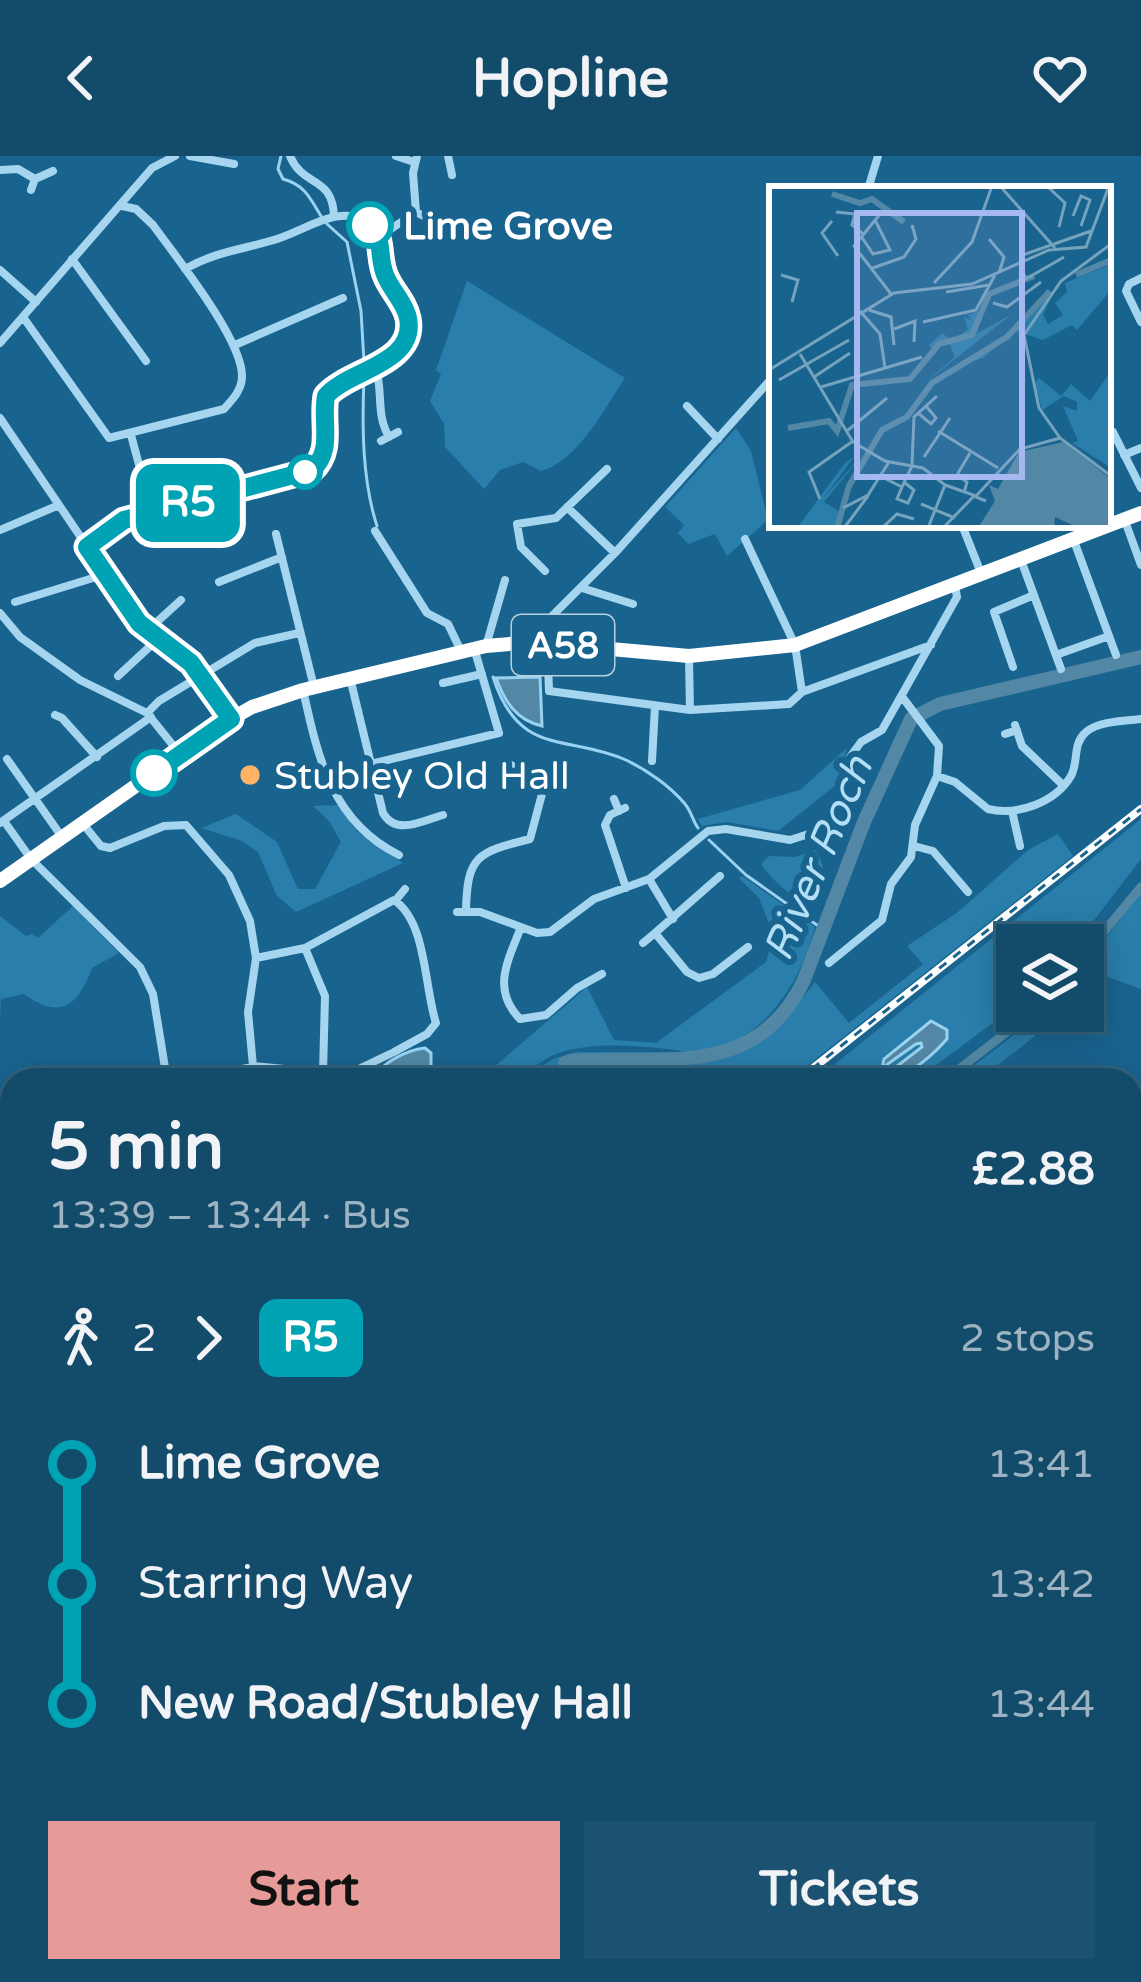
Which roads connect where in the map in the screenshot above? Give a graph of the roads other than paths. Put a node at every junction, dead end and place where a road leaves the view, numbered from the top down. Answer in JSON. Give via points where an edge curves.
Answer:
{"nodes":[{"id":1,"x":175,"y":156,"type":"edge"},
{"id":2,"x":190,"y":156,"type":"edge"},
{"id":3,"x":290,"y":156,"type":"edge"},
{"id":4,"x":396,"y":156,"type":"edge"},
{"id":5,"x":448,"y":156,"type":"edge"},
{"id":6,"x":878,"y":156,"type":"edge"},
{"id":7,"x":416,"y":159,"type":"edge"},
{"id":8,"x":234,"y":164,"type":"dead end"},
{"id":9,"x":0,"y":170,"type":"edge"},
{"id":10,"x":53,"y":171,"type":"dead end"},
{"id":11,"x":452,"y":175,"type":"dead end"},
{"id":12,"x":35,"y":179,"type":"junction"},
{"id":13,"x":869,"y":186,"type":"edge"},
{"id":14,"x":31,"y":190,"type":"dead end"},
{"id":15,"x":122,"y":206,"type":"junction"},
{"id":16,"x":416,"y":212,"type":"junction"},
{"id":17,"x":334,"y":217,"type":"junction"},
{"id":18,"x":379,"y":238,"type":"junction"},
{"id":19,"x":446,"y":239,"type":"dead end"},
{"id":20,"x":72,"y":259,"type":"junction"},
{"id":21,"x":185,"y":269,"type":"junction"},
{"id":22,"x":0,"y":270,"type":"edge"},
{"id":23,"x":1141,"y":278,"type":"edge"},
{"id":24,"x":343,"y":298,"type":"dead end"},
{"id":25,"x":36,"y":302,"type":"junction"},
{"id":26,"x":22,"y":317,"type":"junction"},
{"id":27,"x":1141,"y":322,"type":"edge"},
{"id":28,"x":0,"y":343,"type":"edge"},
{"id":29,"x":235,"y":345,"type":"junction"},
{"id":30,"x":146,"y":361,"type":"dead end"},
{"id":31,"x":375,"y":366,"type":"junction"},
{"id":32,"x":769,"y":381,"type":"edge"},
{"id":33,"x":687,"y":406,"type":"dead end"},
{"id":34,"x":0,"y":418,"type":"edge"},
{"id":35,"x":9,"y":431,"type":"junction"},
{"id":36,"x":1113,"y":432,"type":"dead end"},
{"id":37,"x":131,"y":435,"type":"junction"},
{"id":38,"x":389,"y":436,"type":"dead end"},
{"id":39,"x":0,"y":438,"type":"edge"},
{"id":40,"x":718,"y":439,"type":"junction"},
{"id":41,"x":1141,"y":448,"type":"edge"},
{"id":42,"x":1124,"y":455,"type":"junction"},
{"id":43,"x":607,"y":469,"type":"dead end"},
{"id":44,"x":1141,"y":488,"type":"edge"},
{"id":45,"x":59,"y":505,"type":"junction"},
{"id":46,"x":567,"y":507,"type":"junction"},
{"id":47,"x":1141,"y":512,"type":"edge"},
{"id":48,"x":152,"y":513,"type":"junction"},
{"id":49,"x":1125,"y":520,"type":"junction"},
{"id":50,"x":1111,"y":526,"type":"edge"},
{"id":51,"x":963,"y":528,"type":"edge"},
{"id":52,"x":1106,"y":528,"type":"edge"},
{"id":53,"x":0,"y":530,"type":"edge"},
{"id":54,"x":375,"y":531,"type":"dead end"},
{"id":55,"x":276,"y":534,"type":"dead end"},
{"id":56,"x":745,"y":539,"type":"dead end"},
{"id":57,"x":1074,"y":541,"type":"junction"},
{"id":58,"x":87,"y":547,"type":"junction"},
{"id":59,"x":615,"y":553,"type":"junction"},
{"id":60,"x":282,"y":557,"type":"junction"},
{"id":61,"x":1021,"y":560,"type":"junction"},
{"id":62,"x":1141,"y":565,"type":"edge"},
{"id":63,"x":545,"y":571,"type":"dead end"},
{"id":64,"x":106,"y":574,"type":"junction"},
{"id":65,"x":981,"y":574,"type":"junction"},
{"id":66,"x":505,"y":580,"type":"dead end"},
{"id":67,"x":219,"y":582,"type":"dead end"},
{"id":68,"x":956,"y":586,"type":"junction"},
{"id":69,"x":582,"y":588,"type":"junction"},
{"id":70,"x":939,"y":592,"type":"junction"},
{"id":71,"x":1034,"y":595,"type":"junction"},
{"id":72,"x":181,"y":600,"type":"dead end"},
{"id":73,"x":14,"y":602,"type":"dead end"},
{"id":74,"x":634,"y":604,"type":"dead end"},
{"id":75,"x":0,"y":613,"type":"edge"},
{"id":76,"x":947,"y":614,"type":"junction"},
{"id":77,"x":148,"y":630,"type":"junction"},
{"id":78,"x":299,"y":632,"type":"junction"},
{"id":79,"x":1109,"y":636,"type":"junction"},
{"id":80,"x":159,"y":638,"type":"junction"},
{"id":81,"x":532,"y":642,"type":"junction"},
{"id":82,"x":794,"y":645,"type":"junction"},
{"id":83,"x":931,"y":645,"type":"junction"},
{"id":84,"x":474,"y":648,"type":"junction"},
{"id":85,"x":1055,"y":655,"type":"junction"},
{"id":86,"x":689,"y":656,"type":"junction"},
{"id":87,"x":1116,"y":656,"type":"dead end"},
{"id":88,"x":548,"y":664,"type":"dead end"},
{"id":89,"x":1013,"y":667,"type":"dead end"},
{"id":90,"x":1061,"y":669,"type":"dead end"},
{"id":91,"x":200,"y":674,"type":"junction"},
{"id":92,"x":482,"y":674,"type":"junction"},
{"id":93,"x":118,"y":676,"type":"dead end"},
{"id":94,"x":350,"y":678,"type":"junction"},
{"id":95,"x":443,"y":683,"type":"dead end"},
{"id":96,"x":308,"y":689,"type":"junction"},
{"id":97,"x":802,"y":692,"type":"junction"},
{"id":98,"x":903,"y":698,"type":"junction"},
{"id":99,"x":655,"y":706,"type":"junction"},
{"id":100,"x":690,"y":710,"type":"junction"},
{"id":101,"x":55,"y":715,"type":"dead end"},
{"id":102,"x":149,"y":715,"type":"junction"},
{"id":103,"x":231,"y":719,"type":"junction"},
{"id":104,"x":1141,"y":719,"type":"edge"},
{"id":105,"x":1005,"y":734,"type":"dead end"},
{"id":106,"x":181,"y":754,"type":"junction"},
{"id":107,"x":97,"y":757,"type":"junction"},
{"id":108,"x":7,"y":759,"type":"dead end"},
{"id":109,"x":652,"y":761,"type":"dead end"},
{"id":110,"x":371,"y":764,"type":"junction"},
{"id":111,"x":514,"y":770,"type":"dead end"},
{"id":112,"x":937,"y":776,"type":"junction"},
{"id":113,"x":1064,"y":785,"type":"junction"},
{"id":114,"x":614,"y":799,"type":"dead end"},
{"id":115,"x":35,"y":800,"type":"junction"},
{"id":116,"x":1012,"y":811,"type":"junction"},
{"id":117,"x":443,"y":815,"type":"dead end"},
{"id":118,"x":2,"y":822,"type":"edge"},
{"id":119,"x":83,"y":824,"type":"junction"},
{"id":120,"x":63,"y":838,"type":"junction"},
{"id":121,"x":914,"y":846,"type":"junction"},
{"id":122,"x":1020,"y":846,"type":"dead end"},
{"id":123,"x":399,"y":855,"type":"dead end"},
{"id":124,"x":31,"y":860,"type":"junction"},
{"id":125,"x":649,"y":879,"type":"junction"},
{"id":126,"x":0,"y":881,"type":"edge"},
{"id":127,"x":722,"y":881,"type":"dead end"},
{"id":128,"x":626,"y":888,"type":"junction"},
{"id":129,"x":962,"y":888,"type":"dead end"},
{"id":130,"x":405,"y":889,"type":"dead end"},
{"id":131,"x":395,"y":901,"type":"junction"},
{"id":132,"x":673,"y":919,"type":"junction"},
{"id":133,"x":521,"y":927,"type":"junction"},
{"id":134,"x":655,"y":933,"type":"junction"},
{"id":135,"x":643,"y":943,"type":"dead end"},
{"id":136,"x":748,"y":947,"type":"dead end"},
{"id":137,"x":305,"y":948,"type":"junction"},
{"id":138,"x":256,"y":958,"type":"junction"},
{"id":139,"x":829,"y":963,"type":"dead end"},
{"id":140,"x":602,"y":974,"type":"dead end"},
{"id":141,"x":253,"y":1066,"type":"junction"},
{"id":142,"x":165,"y":1068,"type":"edge"},
{"id":143,"x":246,"y":1068,"type":"edge"},
{"id":144,"x":273,"y":1068,"type":"edge"},
{"id":145,"x":323,"y":1068,"type":"edge"},
{"id":146,"x":364,"y":1068,"type":"edge"}],
"edges":[{"from":1,"to":15,"type":"street","via":[[152,168]]},
{"from":2,"to":8,"type":"street"},
{"from":3,"to":17,"type":"street","via":[[328,189]]},
{"from":4,"to":7,"type":"street"},
{"from":5,"to":11,"type":"street"},
{"from":6,"to":13,"type":"street"},
{"from":7,"to":16,"type":"street"},
{"from":9,"to":12,"type":"street"},
{"from":10,"to":12,"type":"street"},
{"from":12,"to":14,"type":"street"},
{"from":15,"to":20,"type":"street"},
{"from":15,"to":21,"type":"street","via":[[153,225]]},
{"from":16,"to":18,"type":"street"},
{"from":16,"to":19,"type":"street"},
{"from":17,"to":18,"type":"street","via":[[358,217]]},
{"from":17,"to":21,"type":"street"},
{"from":18,"to":31,"type":"street","via":[[383,273],[409,328],[401,349]]},
{"from":20,"to":25,"type":"street"},
{"from":20,"to":30,"type":"street"},
{"from":21,"to":29,"type":"street"},
{"from":22,"to":25,"type":"street"},
{"from":23,"to":27,"type":"street","via":[[1126,291]]},
{"from":24,"to":29,"type":"street"},
{"from":25,"to":26,"type":"street"},
{"from":26,"to":28,"type":"street"},
{"from":26,"to":37,"type":"street","via":[[110,438]]},
{"from":29,"to":37,"type":"street","via":[[242,376],[224,409]]},
{"from":31,"to":38,"type":"street","via":[[379,419]]},
{"from":31,"to":48,"type":"street","via":[[326,396],[326,448],[312,470]]},
{"from":32,"to":40,"type":"street"},
{"from":33,"to":40,"type":"street"},
{"from":34,"to":35,"type":"street"},
{"from":35,"to":39,"type":"street"},
{"from":35,"to":45,"type":"street"},
{"from":36,"to":42,"type":"street"},
{"from":37,"to":48,"type":"street"},
{"from":40,"to":59,"type":"street"},
{"from":41,"to":42,"type":"street"},
{"from":42,"to":44,"type":"street"},
{"from":43,"to":46,"type":"street"},
{"from":45,"to":53,"type":"street"},
{"from":45,"to":58,"type":"street"},
{"from":46,"to":59,"type":"street"},
{"from":46,"to":63,"type":"street","via":[[556,518],[517,524],[521,547]]},
{"from":47,"to":49,"type":"highway","number":"A58"},
{"from":48,"to":58,"type":"street","via":[[124,520]]},
{"from":49,"to":50,"type":"highway","number":"A58"},
{"from":49,"to":62,"type":"street"},
{"from":51,"to":65,"type":"street"},
{"from":52,"to":57,"type":"highway","number":"A58"},
{"from":54,"to":84,"type":"street","via":[[427,614]]},
{"from":55,"to":60,"type":"street"},
{"from":56,"to":82,"type":"street"},
{"from":57,"to":61,"type":"highway","number":"A58"},
{"from":57,"to":79,"type":"street"},
{"from":58,"to":64,"type":"street"},
{"from":59,"to":69,"type":"street"},
{"from":60,"to":67,"type":"street"},
{"from":60,"to":78,"type":"street"},
{"from":61,"to":65,"type":"highway","number":"A58"},
{"from":61,"to":71,"type":"street"},
{"from":64,"to":73,"type":"street"},
{"from":64,"to":77,"type":"street"},
{"from":65,"to":68,"type":"highway","number":"A58"},
{"from":66,"to":84,"type":"street"},
{"from":68,"to":70,"type":"highway","number":"A58"},
{"from":68,"to":76,"type":"street"},
{"from":69,"to":74,"type":"street"},
{"from":69,"to":81,"type":"street"},
{"from":70,"to":76,"type":"street"},
{"from":70,"to":82,"type":"highway","number":"A58"},
{"from":71,"to":85,"type":"street"},
{"from":71,"to":89,"type":"street","via":[[994,612]]},
{"from":72,"to":77,"type":"street"},
{"from":75,"to":102,"type":"street","via":[[80,680]]},
{"from":76,"to":83,"type":"street"},
{"from":77,"to":80,"type":"street"},
{"from":78,"to":91,"type":"street","via":[[255,643]]},
{"from":78,"to":96,"type":"street"},
{"from":79,"to":85,"type":"street"},
{"from":79,"to":87,"type":"street"},
{"from":80,"to":91,"type":"street"},
{"from":80,"to":93,"type":"street"},
{"from":81,"to":84,"type":"highway","number":"A58"},
{"from":81,"to":86,"type":"highway","number":"A58"},
{"from":82,"to":86,"type":"highway","number":"A58"},
{"from":82,"to":97,"type":"street"},
{"from":83,"to":97,"type":"street"},
{"from":83,"to":98,"type":"street"},
{"from":84,"to":92,"type":"street"},
{"from":84,"to":94,"type":"highway","number":"A58"},
{"from":85,"to":90,"type":"street"},
{"from":86,"to":100,"type":"street"},
{"from":88,"to":99,"type":"street","via":[[549,691]]},
{"from":91,"to":102,"type":"street"},
{"from":91,"to":103,"type":"street"},
{"from":92,"to":95,"type":"street"},
{"from":92,"to":110,"type":"street","via":[[499,733]]},
{"from":94,"to":96,"type":"highway","number":"A58"},
{"from":94,"to":110,"type":"street"},
{"from":96,"to":103,"type":"highway","number":"A58"},
{"from":96,"to":123,"type":"street","via":[[320,764],[334,795],[362,831]]},
{"from":97,"to":100,"type":"street","via":[[789,704]]},
{"from":98,"to":112,"type":"street","via":[[939,746]]},
{"from":98,"to":125,"type":"street","via":[[854,752],[841,802],[818,831],[790,840],[708,831]]},
{"from":99,"to":100,"type":"street"},
{"from":99,"to":109,"type":"street"},
{"from":101,"to":107,"type":"street"},
{"from":102,"to":106,"type":"street"},
{"from":102,"to":107,"type":"street"},
{"from":103,"to":106,"type":"highway","number":"A58"},
{"from":104,"to":113,"type":"street","via":[[1084,734]]},
{"from":105,"to":113,"type":"street","via":[[1016,728],[1022,746]]},
{"from":106,"to":119,"type":"highway","number":"A58"},
{"from":107,"to":115,"type":"street"},
{"from":108,"to":115,"type":"street"},
{"from":110,"to":117,"type":"street","via":[[389,824]]},
{"from":111,"to":133,"type":"street","via":[[546,793],[532,842],[478,857],[462,912]]},
{"from":112,"to":116,"type":"street","via":[[988,809]]},
{"from":112,"to":121,"type":"street"},
{"from":113,"to":116,"type":"street"},
{"from":114,"to":128,"type":"street","via":[[622,809],[605,825]]},
{"from":115,"to":118,"type":"street"},
{"from":115,"to":120,"type":"street"},
{"from":116,"to":122,"type":"street"},
{"from":118,"to":124,"type":"street"},
{"from":119,"to":120,"type":"highway","number":"A58"},
{"from":119,"to":138,"type":"street","via":[[110,848],[186,825],[230,875]]},
{"from":120,"to":124,"type":"highway","number":"A58"},
{"from":121,"to":129,"type":"street","via":[[933,851]]},
{"from":121,"to":139,"type":"street","via":[[892,884],[888,922]]},
{"from":124,"to":126,"type":"highway","number":"A58"},
{"from":124,"to":142,"type":"street","via":[[140,967],[153,994]]},
{"from":125,"to":128,"type":"street"},
{"from":125,"to":132,"type":"street"},
{"from":127,"to":132,"type":"street"},
{"from":128,"to":133,"type":"street","via":[[594,899],[550,932]]},
{"from":130,"to":131,"type":"street"},
{"from":131,"to":137,"type":"street"},
{"from":131,"to":146,"type":"street","via":[[419,941],[436,1023]]},
{"from":132,"to":134,"type":"street"},
{"from":133,"to":140,"type":"street","via":[[502,981],[519,1024],[546,1015]]},
{"from":134,"to":135,"type":"street"},
{"from":134,"to":136,"type":"street","via":[[687,972],[706,981]]},
{"from":137,"to":138,"type":"street"},
{"from":137,"to":145,"type":"street","via":[[325,996]]},
{"from":138,"to":141,"type":"street","via":[[248,1012]]},
{"from":141,"to":143,"type":"street"},
{"from":141,"to":144,"type":"street"}]}
